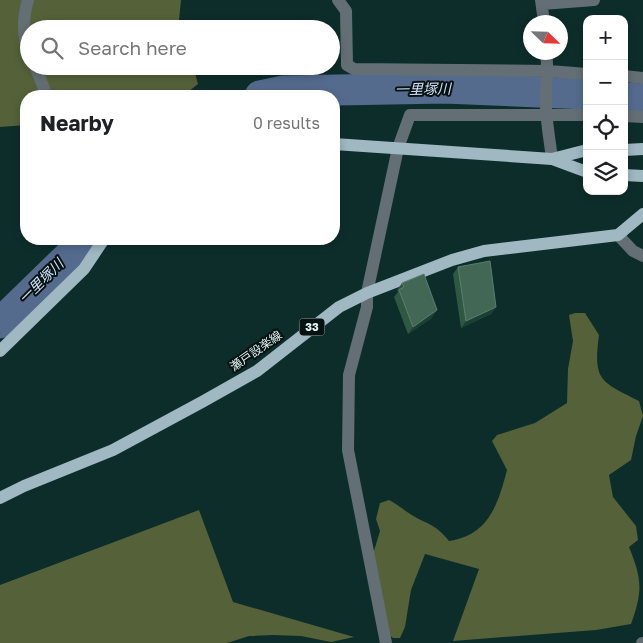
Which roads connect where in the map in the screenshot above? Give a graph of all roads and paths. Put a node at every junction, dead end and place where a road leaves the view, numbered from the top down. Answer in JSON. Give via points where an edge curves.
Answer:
{"nodes":[{"id":1,"x":28,"y":0,"type":"edge"},
{"id":2,"x":338,"y":0,"type":"edge"},
{"id":3,"x":594,"y":0,"type":"edge"},
{"id":4,"x":542,"y":2,"type":"edge"},
{"id":5,"x":543,"y":15,"type":"edge"},
{"id":6,"x":25,"y":20,"type":"edge"},
{"id":7,"x":547,"y":60,"type":"edge"},
{"id":8,"x":548,"y":74,"type":"junction"},
{"id":9,"x":583,"y":74,"type":"edge"},
{"id":10,"x":39,"y":75,"type":"edge"},
{"id":11,"x":628,"y":76,"type":"edge"},
{"id":12,"x":643,"y":78,"type":"edge"},
{"id":13,"x":45,"y":90,"type":"edge"},
{"id":14,"x":546,"y":109,"type":"junction"},
{"id":15,"x":583,"y":114,"type":"edge"},
{"id":16,"x":628,"y":116,"type":"edge"},
{"id":17,"x":643,"y":117,"type":"edge"},
{"id":18,"x":340,"y":144,"type":"edge"},
{"id":19,"x":398,"y":148,"type":"junction"},
{"id":20,"x":643,"y":149,"type":"edge"},
{"id":21,"x":628,"y":150,"type":"edge"},
{"id":22,"x":583,"y":151,"type":"edge"},
{"id":23,"x":552,"y":159,"type":"junction"},
{"id":24,"x":583,"y":171,"type":"edge"},
{"id":25,"x":628,"y":175,"type":"edge"},
{"id":26,"x":643,"y":176,"type":"edge"},
{"id":27,"x":643,"y":214,"type":"edge"},
{"id":28,"x":618,"y":235,"type":"junction"},
{"id":29,"x":100,"y":245,"type":"edge"},
{"id":30,"x":643,"y":256,"type":"edge"},
{"id":31,"x":366,"y":292,"type":"junction"},
{"id":32,"x":0,"y":351,"type":"edge"},
{"id":33,"x":0,"y":498,"type":"edge"},
{"id":34,"x":386,"y":643,"type":"edge"}],
"edges":[{"from":1,"to":6,"type":"street"},
{"from":2,"to":8,"type":"street","via":[[346,11],[347,65],[354,69]]},
{"from":3,"to":4,"type":"street"},
{"from":4,"to":5,"type":"street"},
{"from":7,"to":8,"type":"street"},
{"from":8,"to":9,"type":"street"},
{"from":8,"to":14,"type":"street"},
{"from":10,"to":13,"type":"street"},
{"from":11,"to":12,"type":"street"},
{"from":14,"to":15,"type":"street"},
{"from":14,"to":19,"type":"street","via":[[410,115]]},
{"from":14,"to":23,"type":"street"},
{"from":16,"to":17,"type":"street"},
{"from":18,"to":19,"type":"main road"},
{"from":19,"to":23,"type":"main road"},
{"from":19,"to":31,"type":"street"},
{"from":20,"to":21,"type":"main road"},
{"from":22,"to":23,"type":"main road"},
{"from":23,"to":24,"type":"main road"},
{"from":25,"to":26,"type":"main road"},
{"from":27,"to":28,"type":"main road"},
{"from":28,"to":30,"type":"street","via":[[633,251]]},
{"from":28,"to":31,"type":"main road","name":"瀬戸設楽線","number":"33","via":[[484,251]]},
{"from":29,"to":32,"type":"main road","via":[[84,269]]},
{"from":31,"to":33,"type":"main road","name":"瀬戸設楽線","number":"33","via":[[339,307],[257,371],[202,402],[113,450]]},
{"from":31,"to":34,"type":"street","via":[[367,307],[349,375],[348,450]]}]}
